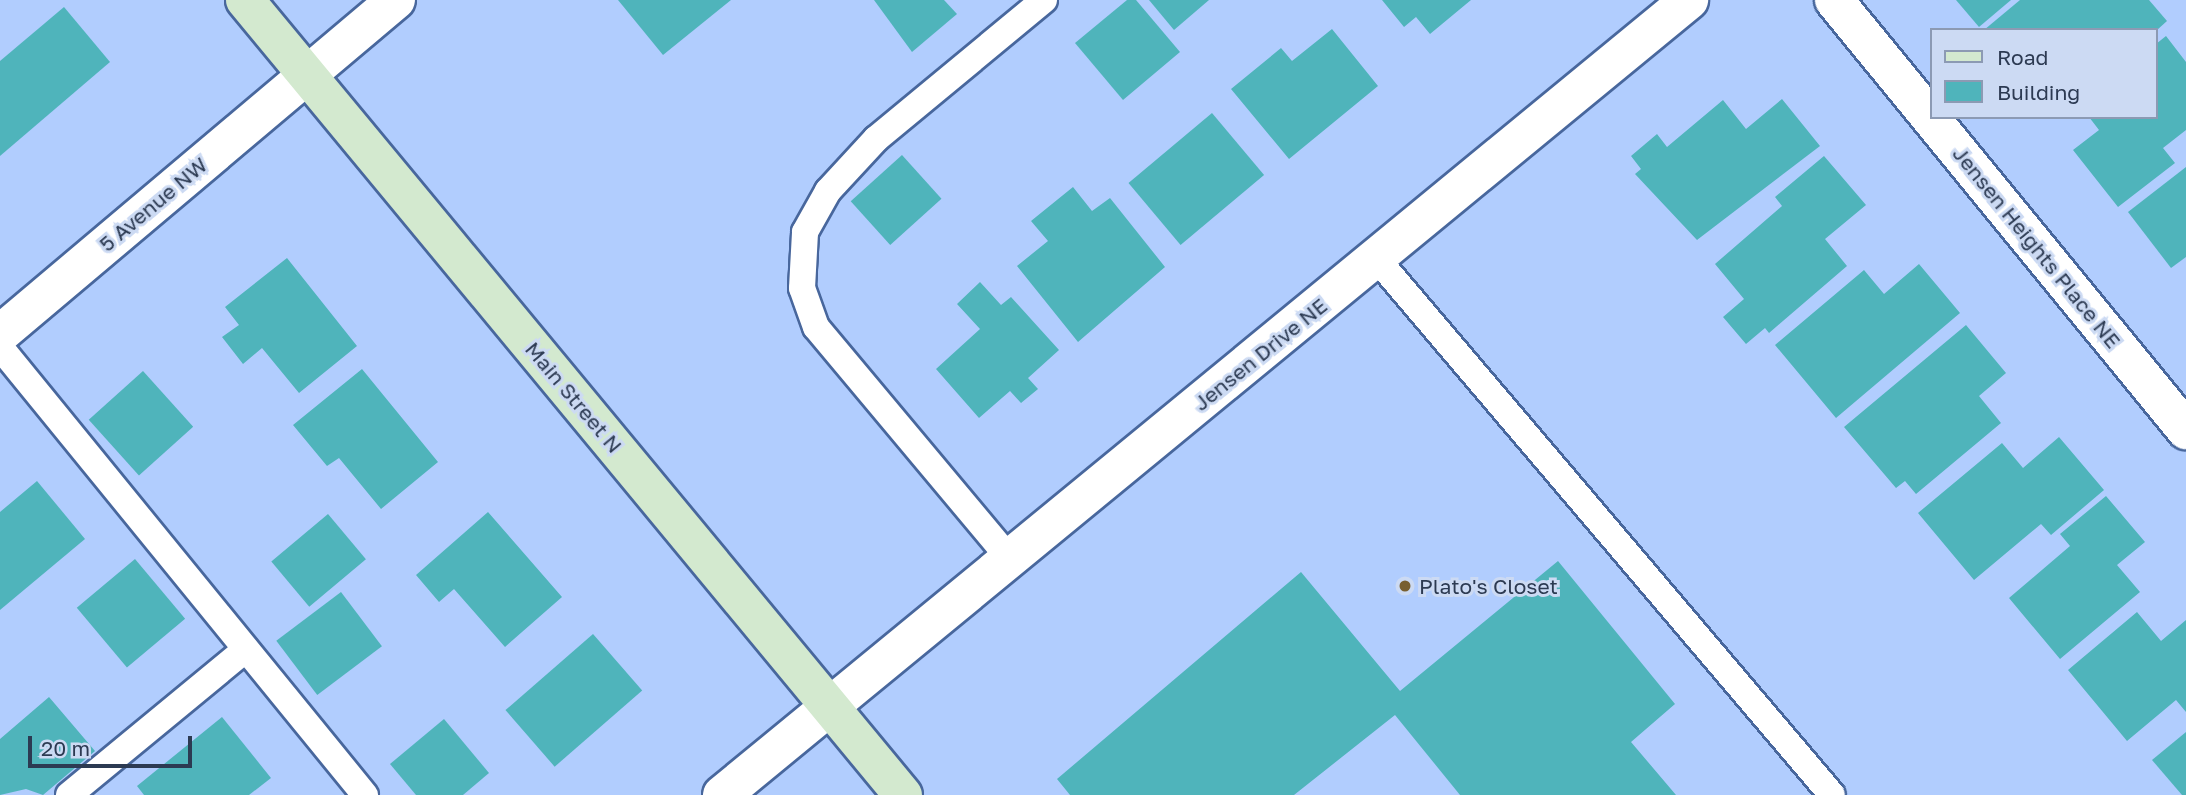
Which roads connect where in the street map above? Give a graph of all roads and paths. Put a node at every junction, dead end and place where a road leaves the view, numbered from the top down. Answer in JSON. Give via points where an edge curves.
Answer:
{"nodes":[{"id":1,"x":245,"y":0,"type":"edge"},
{"id":2,"x":396,"y":0,"type":"edge"},
{"id":3,"x":1044,"y":0,"type":"edge"},
{"id":4,"x":1689,"y":0,"type":"edge"},
{"id":5,"x":1835,"y":0,"type":"edge"},
{"id":6,"x":307,"y":75,"type":"junction"},
{"id":7,"x":1930,"y":116,"type":"edge"},
{"id":8,"x":1932,"y":119,"type":"edge"},
{"id":9,"x":1376,"y":258,"type":"junction"},
{"id":10,"x":0,"y":334,"type":"edge"},
{"id":11,"x":0,"y":347,"type":"edge"},
{"id":12,"x":2186,"y":430,"type":"edge"},
{"id":13,"x":1010,"y":559,"type":"junction"},
{"id":14,"x":246,"y":649,"type":"junction"},
{"id":15,"x":830,"y":707,"type":"junction"},
{"id":16,"x":69,"y":795,"type":"edge"},
{"id":17,"x":365,"y":795,"type":"edge"},
{"id":18,"x":722,"y":795,"type":"edge"},
{"id":19,"x":903,"y":795,"type":"edge"},
{"id":20,"x":1832,"y":795,"type":"edge"}],
"edges":[{"from":1,"to":6,"type":"main road","name":"Main Street N"},
{"from":2,"to":6,"type":"street","name":"5 Avenue NW"},
{"from":3,"to":13,"type":"lane","via":[[876,139],[828,191],[805,232],[802,288],[816,327]]},
{"from":4,"to":9,"type":"street","name":"Jensen Drive NE"},
{"from":5,"to":7,"type":"street","name":"Jensen Heights Place NE"},
{"from":6,"to":10,"type":"street","name":"5 Avenue NW"},
{"from":6,"to":15,"type":"main road","name":"Main Street N"},
{"from":8,"to":12,"type":"street","name":"Jensen Heights Place NE"},
{"from":9,"to":13,"type":"street","name":"Jensen Drive NE"},
{"from":9,"to":20,"type":"lane"},
{"from":11,"to":14,"type":"lane"},
{"from":13,"to":15,"type":"street","name":"Jensen Drive NE"},
{"from":14,"to":16,"type":"lane"},
{"from":14,"to":17,"type":"lane"},
{"from":15,"to":18,"type":"street","name":"Jensen Drive NE"},
{"from":15,"to":19,"type":"main road","name":"Main Street N"}]}
